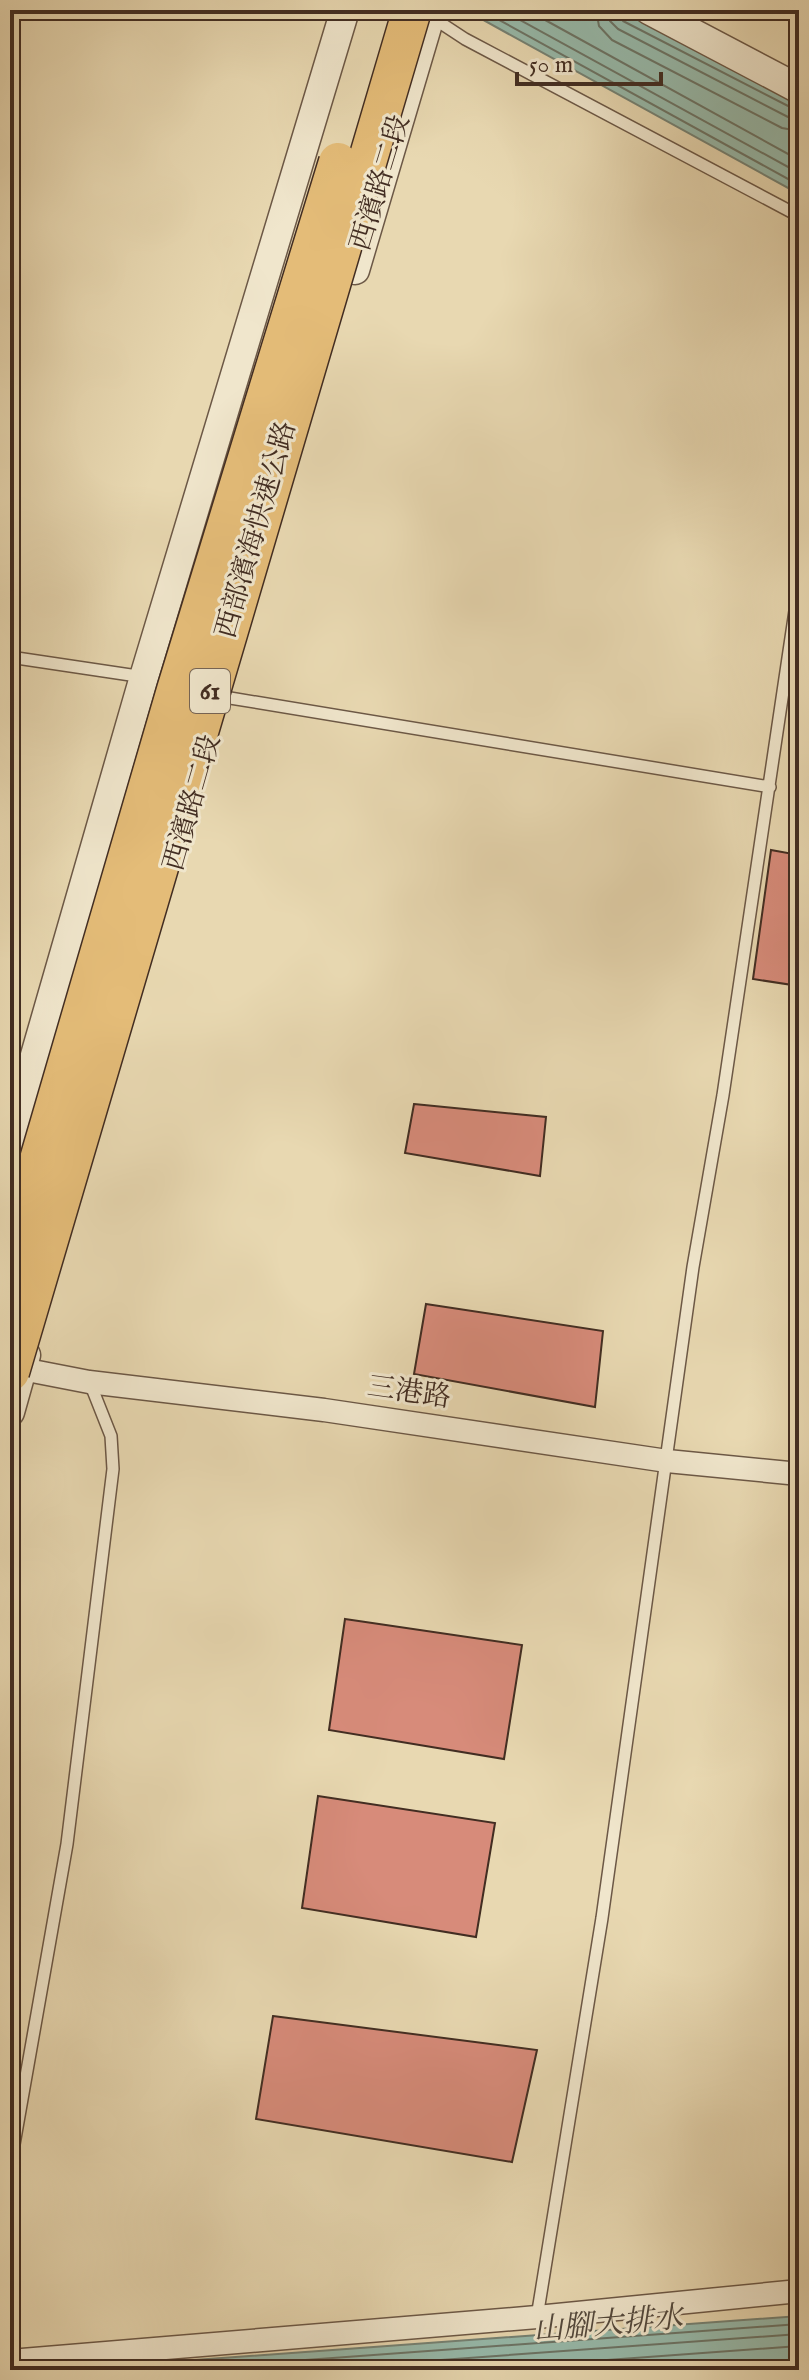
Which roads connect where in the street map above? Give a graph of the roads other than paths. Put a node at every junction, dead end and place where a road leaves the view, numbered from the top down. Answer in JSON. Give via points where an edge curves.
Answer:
{"nodes":[{"id":1,"x":345,"y":10,"type":"edge"},
{"id":2,"x":385,"y":10,"type":"edge"},
{"id":3,"x":649,"y":10,"type":"edge"},
{"id":4,"x":423,"y":12,"type":"edge"},
{"id":5,"x":799,"y":89,"type":"edge"},
{"id":6,"x":799,"y":216,"type":"edge"},
{"id":7,"x":799,"y":584,"type":"edge"},
{"id":8,"x":10,"y":657,"type":"edge"},
{"id":9,"x":144,"y":677,"type":"junction"},
{"id":10,"x":224,"y":697,"type":"junction"},
{"id":11,"x":770,"y":787,"type":"junction"},
{"id":12,"x":10,"y":1142,"type":"edge"},
{"id":13,"x":10,"y":1259,"type":"edge"},
{"id":14,"x":14,"y":1370,"type":"edge"},
{"id":15,"x":89,"y":1382,"type":"junction"},
{"id":16,"x":10,"y":1412,"type":"edge"},
{"id":17,"x":667,"y":1461,"type":"junction"},
{"id":18,"x":799,"y":1474,"type":"edge"},
{"id":19,"x":10,"y":2167,"type":"edge"},
{"id":20,"x":799,"y":2291,"type":"edge"},
{"id":21,"x":537,"y":2317,"type":"junction"},
{"id":22,"x":10,"y":2361,"type":"edge"}],
"edges":[{"from":1,"to":9,"type":"street"},
{"from":2,"to":13,"type":"highway","name":"西部濱海快速公路","number":"61","bridge":true,"via":[[176,690]]},
{"from":3,"to":5,"type":"street"},
{"from":4,"to":6,"type":"lane"},
{"from":4,"to":10,"type":"street","name":"西濱路二段"},
{"from":4,"to":14,"type":"highway","name":"西部濱海快速公路","number":"61","bridge":true},
{"from":7,"to":11,"type":"lane"},
{"from":8,"to":9,"type":"lane"},
{"from":9,"to":10,"type":"street"},
{"from":9,"to":12,"type":"street"},
{"from":10,"to":11,"type":"lane"},
{"from":10,"to":14,"type":"street","name":"西濱路二段","via":[[100,1122]]},
{"from":11,"to":17,"type":"lane"},
{"from":14,"to":15,"type":"street","name":"三港路"},
{"from":14,"to":16,"type":"street","name":"西濱路二段"},
{"from":15,"to":17,"type":"street","name":"三港路","via":[[324,1410]]},
{"from":15,"to":19,"type":"lane","via":[[111,1436],[113,1469],[67,1844]]},
{"from":17,"to":18,"type":"street","name":"三港路"},
{"from":17,"to":21,"type":"lane","via":[[602,1918]]},
{"from":20,"to":21,"type":"street"},
{"from":21,"to":22,"type":"street"}]}
